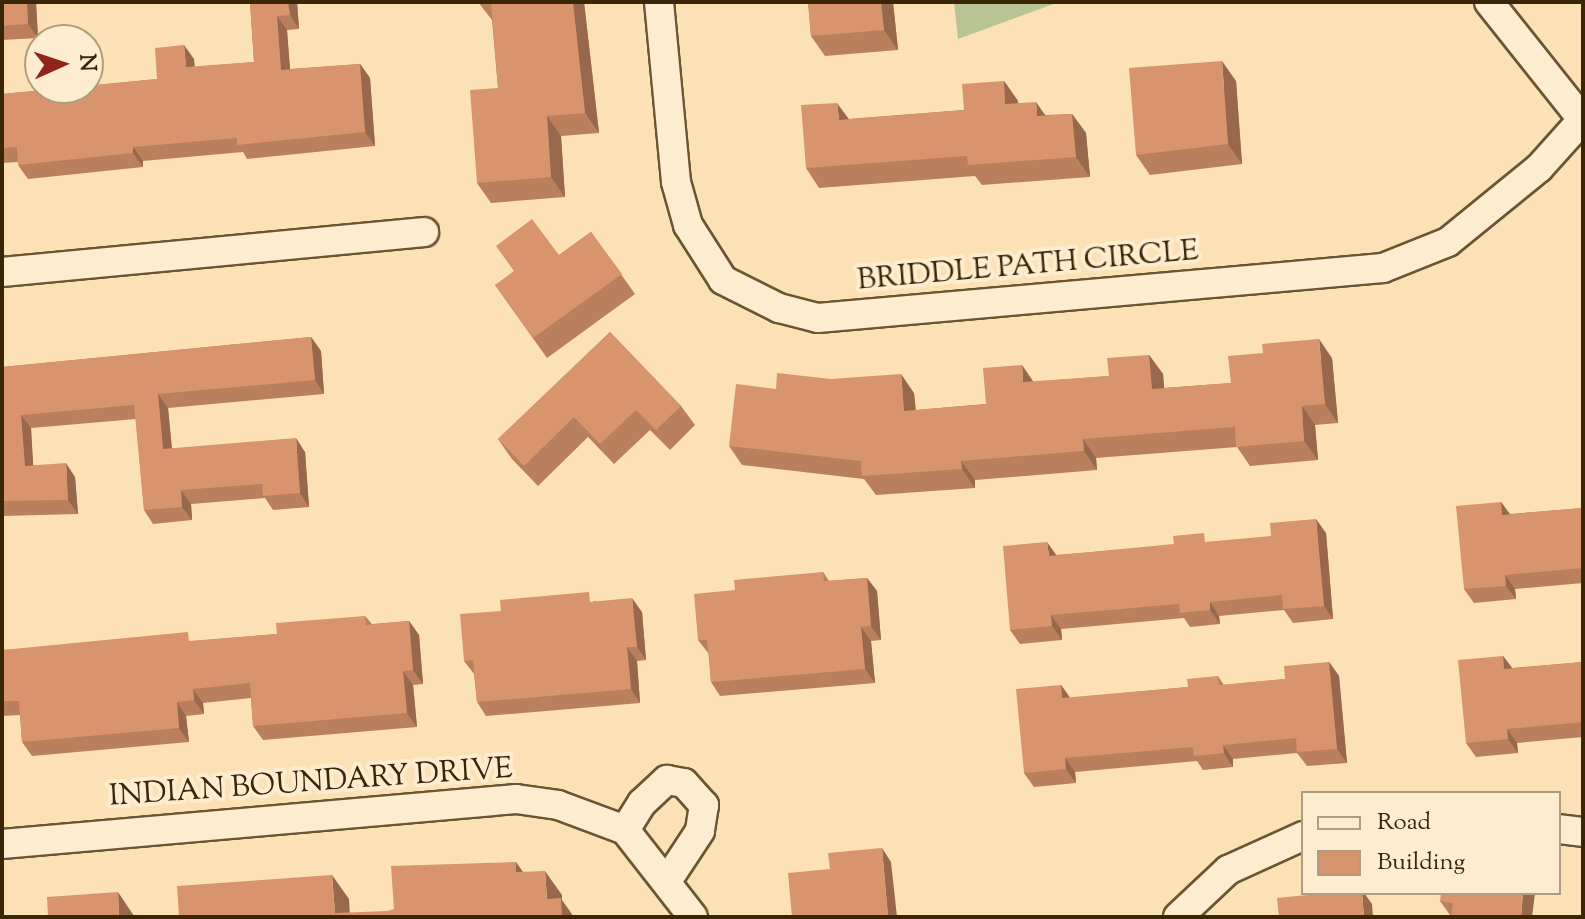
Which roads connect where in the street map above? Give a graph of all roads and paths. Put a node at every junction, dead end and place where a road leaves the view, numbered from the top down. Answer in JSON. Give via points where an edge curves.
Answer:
{"nodes":[{"id":1,"x":659,"y":2,"type":"edge"},
{"id":2,"x":1489,"y":2,"type":"edge"},
{"id":3,"x":1583,"y":120,"type":"edge"},
{"id":4,"x":424,"y":232,"type":"dead end"},
{"id":5,"x":2,"y":272,"type":"edge"},
{"id":6,"x":1561,"y":829,"type":"edge"},
{"id":7,"x":625,"y":830,"type":"junction"},
{"id":8,"x":1583,"y":832,"type":"edge"},
{"id":9,"x":1301,"y":837,"type":"edge"},
{"id":10,"x":2,"y":844,"type":"edge"},
{"id":11,"x":660,"y":872,"type":"junction"},
{"id":12,"x":693,"y":917,"type":"edge"},
{"id":13,"x":1178,"y":917,"type":"edge"}],
"edges":[{"from":1,"to":3,"type":"street","name":"BRIDDLE PATH CIRCLE","via":[[676,182],[688,225],[723,280],[779,308],[818,318],[1383,268],[1448,242],[1539,168]]},
{"from":2,"to":3,"type":"street"},
{"from":4,"to":5,"type":"street"},
{"from":6,"to":8,"type":"street"},
{"from":7,"to":10,"type":"street","name":"INDIAN BOUNDARY DRIVE","via":[[558,805],[516,799]]},
{"from":7,"to":11,"type":"street","name":"INDIAN BOUNDARY DRIVE"},
{"from":7,"to":11,"type":"street","via":[[642,803],[667,780],[684,783],[704,805],[700,831]]},
{"from":9,"to":13,"type":"street","via":[[1228,870]]},
{"from":11,"to":12,"type":"street","name":"INDIAN BOUNDARY DRIVE"}]}
